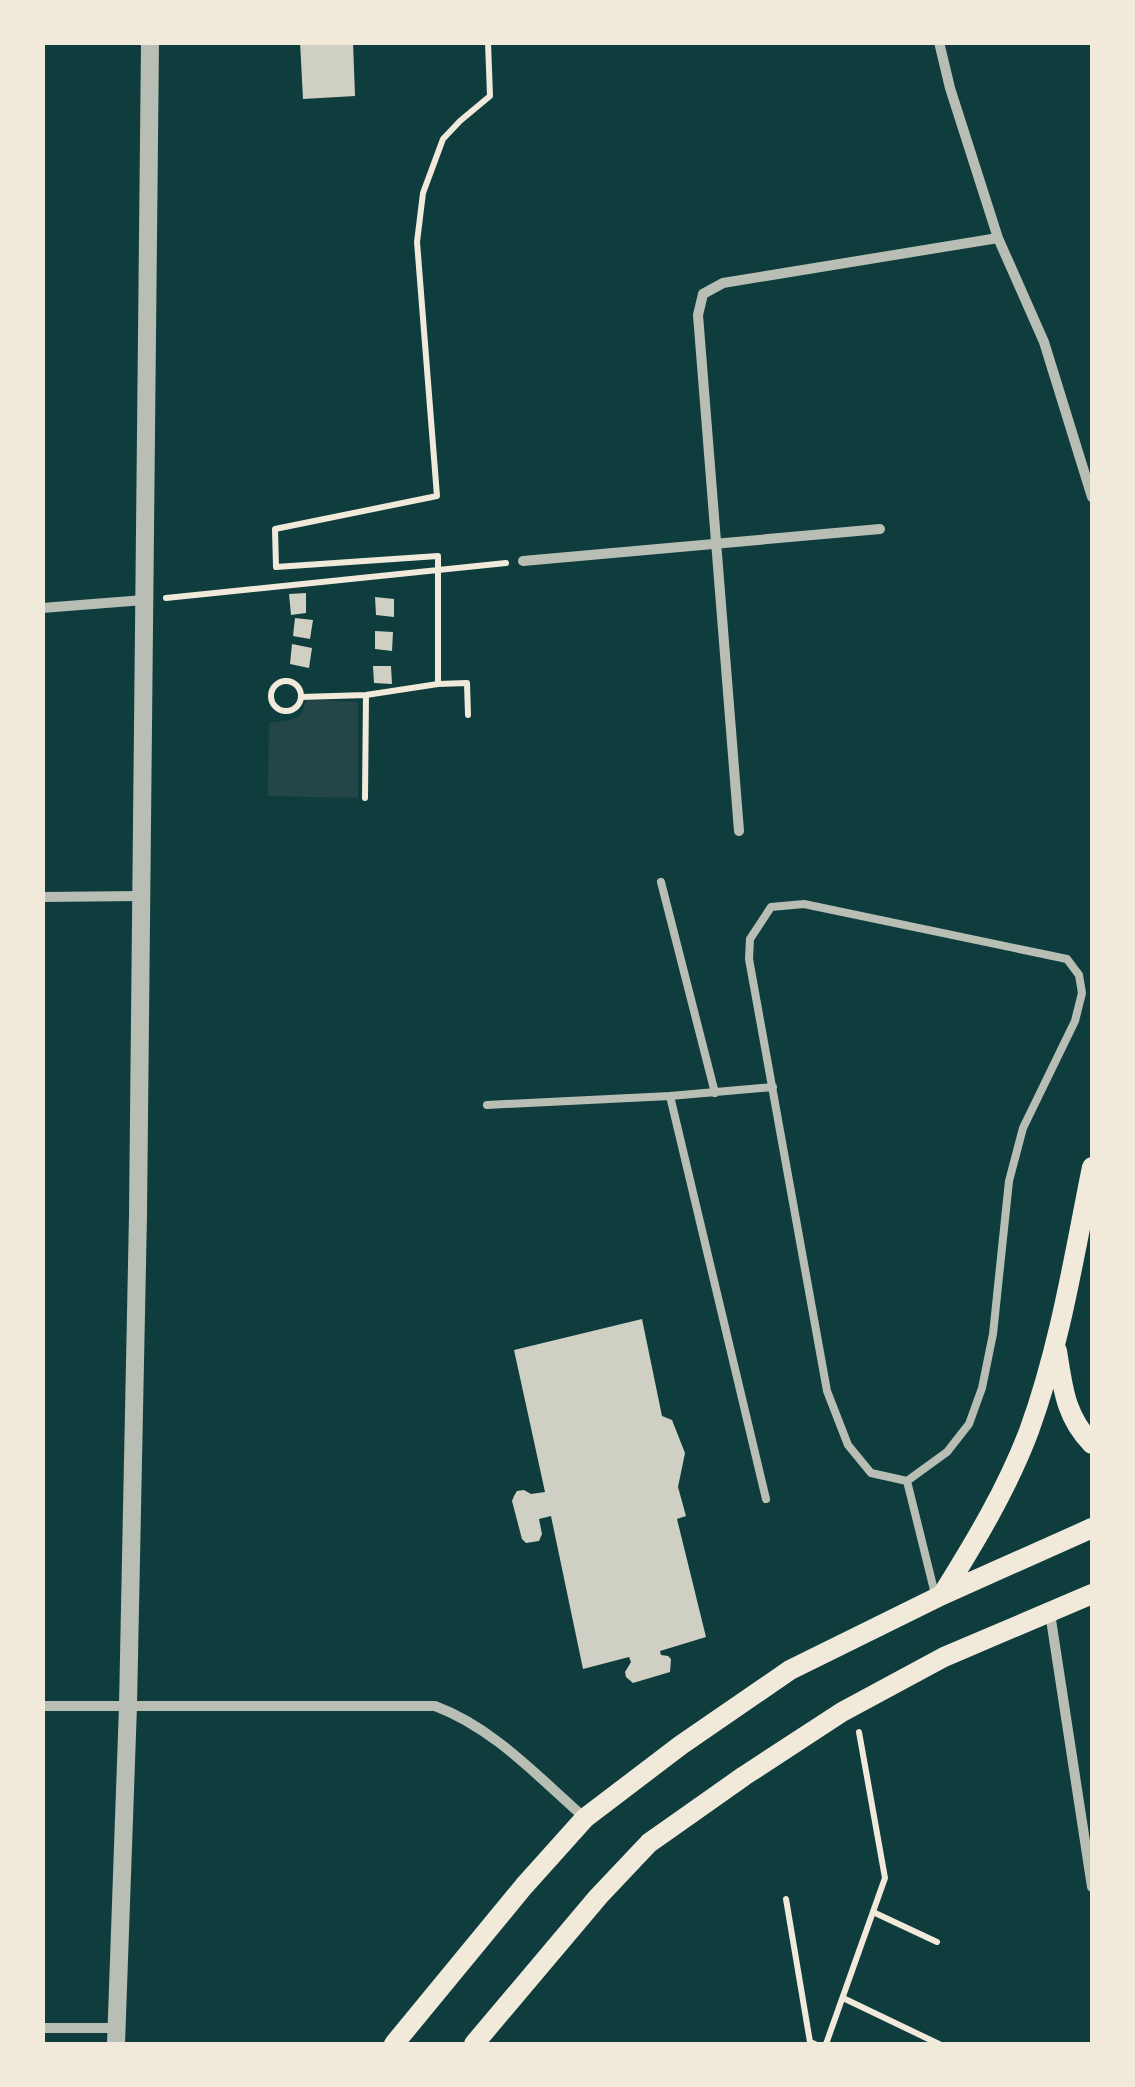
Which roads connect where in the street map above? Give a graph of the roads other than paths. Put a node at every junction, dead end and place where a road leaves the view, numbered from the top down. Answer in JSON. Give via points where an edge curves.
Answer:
{"nodes":[{"id":1,"x":150,"y":42,"type":"edge"},
{"id":2,"x":940,"y":42,"type":"edge"},
{"id":3,"x":998,"y":238,"type":"junction"},
{"id":4,"x":1092,"y":497,"type":"edge"},
{"id":5,"x":880,"y":529,"type":"dead end"},
{"id":6,"x":716,"y":544,"type":"junction"},
{"id":7,"x":523,"y":561,"type":"road end"},
{"id":8,"x":144,"y":600,"type":"junction"},
{"id":9,"x":42,"y":608,"type":"edge"},
{"id":10,"x":738,"y":831,"type":"dead end"},
{"id":11,"x":661,"y":882,"type":"dead end"},
{"id":12,"x":141,"y":896,"type":"junction"},
{"id":13,"x":42,"y":897,"type":"edge"},
{"id":14,"x":773,"y":1088,"type":"junction"},
{"id":15,"x":715,"y":1093,"type":"junction"},
{"id":16,"x":670,"y":1096,"type":"junction"},
{"id":17,"x":488,"y":1104,"type":"dead end"},
{"id":18,"x":1092,"y":1168,"type":"edge"},
{"id":19,"x":1056,"y":1344,"type":"junction"},
{"id":20,"x":1092,"y":1444,"type":"edge"},
{"id":21,"x":908,"y":1481,"type":"junction"},
{"id":22,"x":766,"y":1499,"type":"dead end"},
{"id":23,"x":1092,"y":1528,"type":"edge"},
{"id":24,"x":939,"y":1596,"type":"junction"},
{"id":25,"x":1088,"y":1598,"type":"edge"},
{"id":26,"x":1050,"y":1612,"type":"junction"},
{"id":27,"x":42,"y":1706,"type":"edge"},
{"id":28,"x":128,"y":1706,"type":"junction"},
{"id":29,"x":585,"y":1818,"type":"junction"},
{"id":30,"x":1092,"y":1886,"type":"edge"},
{"id":31,"x":42,"y":2028,"type":"edge"},
{"id":32,"x":115,"y":2036,"type":"edge"},
{"id":33,"x":394,"y":2044,"type":"edge"},
{"id":34,"x":474,"y":2044,"type":"edge"}],
"edges":[{"from":1,"to":8,"type":"street"},
{"from":2,"to":3,"type":"street"},
{"from":3,"to":4,"type":"street","via":[[1044,342]]},
{"from":3,"to":6,"type":"street","via":[[723,283],[703,294],[698,315]]},
{"from":5,"to":6,"type":"street"},
{"from":6,"to":7,"type":"street"},
{"from":6,"to":10,"type":"street"},
{"from":8,"to":9,"type":"street"},
{"from":8,"to":12,"type":"street"},
{"from":11,"to":15,"type":"lane"},
{"from":12,"to":13,"type":"street"},
{"from":12,"to":28,"type":"street"},
{"from":14,"to":15,"type":"lane"},
{"from":14,"to":21,"type":"lane","via":[[833,1406],[848,1445],[871,1473]]},
{"from":14,"to":21,"type":"lane","via":[[749,960],[750,940],[770,907],[804,904],[1068,958],[1078,975],[1082,993],[1074,1021],[1022,1128],[982,1388],[969,1424],[948,1452]]},
{"from":15,"to":16,"type":"lane"},
{"from":16,"to":17,"type":"lane"},
{"from":16,"to":22,"type":"lane"},
{"from":18,"to":19,"type":"main road"},
{"from":19,"to":20,"type":"main road","via":[[1066,1406]]},
{"from":19,"to":24,"type":"main road","via":[[1028,1432],[990,1516]]},
{"from":21,"to":24,"type":"lane"},
{"from":23,"to":24,"type":"main road"},
{"from":24,"to":29,"type":"main road","via":[[790,1670]]},
{"from":25,"to":26,"type":"main road"},
{"from":26,"to":30,"type":"street"},
{"from":26,"to":34,"type":"main road","via":[[944,1657],[842,1712],[650,1843]]},
{"from":27,"to":28,"type":"street"},
{"from":28,"to":29,"type":"street","via":[[435,1706],[485,1731]]},
{"from":28,"to":32,"type":"street"},
{"from":29,"to":33,"type":"main road"},
{"from":31,"to":32,"type":"street"}]}
